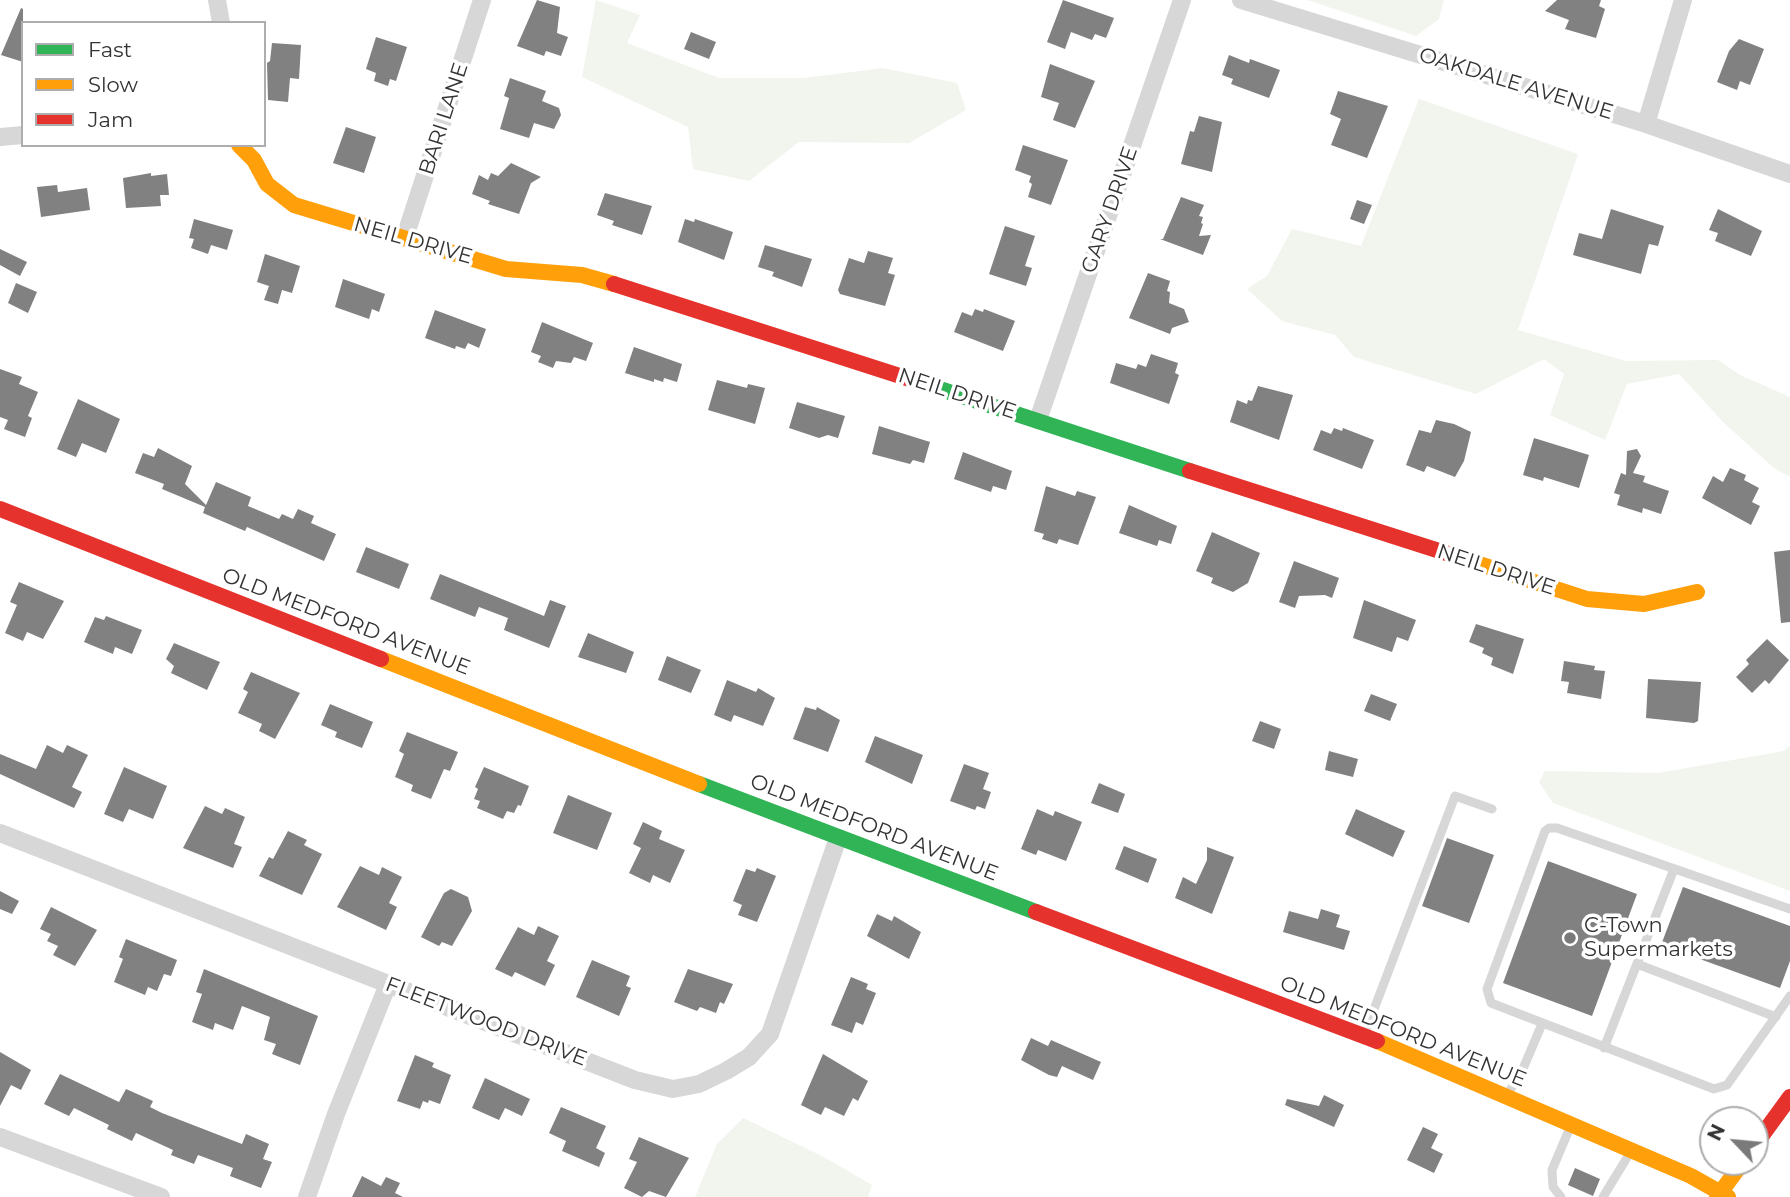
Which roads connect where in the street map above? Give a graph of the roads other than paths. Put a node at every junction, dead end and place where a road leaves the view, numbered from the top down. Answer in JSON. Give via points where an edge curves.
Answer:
{"nodes":[{"id":1,"x":217,"y":0,"type":"edge"},
{"id":2,"x":482,"y":0,"type":"edge"},
{"id":3,"x":1182,"y":0,"type":"edge"},
{"id":4,"x":1241,"y":0,"type":"edge"},
{"id":5,"x":1683,"y":0,"type":"edge"},
{"id":6,"x":221,"y":21,"type":"edge"},
{"id":7,"x":1646,"y":124,"type":"junction"},
{"id":8,"x":21,"y":135,"type":"edge"},
{"id":9,"x":0,"y":137,"type":"edge"},
{"id":10,"x":241,"y":147,"type":"edge"},
{"id":11,"x":1790,"y":174,"type":"edge"},
{"id":12,"x":405,"y":237,"type":"junction"},
{"id":13,"x":1038,"y":420,"type":"junction"},
{"id":14,"x":0,"y":509,"type":"edge"},
{"id":15,"x":1697,"y":592,"type":"dead end"},
{"id":16,"x":1492,"y":808,"type":"dead end"},
{"id":17,"x":0,"y":833,"type":"edge"},
{"id":18,"x":838,"y":838,"type":"junction"},
{"id":19,"x":1674,"y":869,"type":"junction"},
{"id":20,"x":1790,"y":909,"type":"edge"},
{"id":21,"x":1637,"y":964,"type":"junction"},
{"id":22,"x":388,"y":984,"type":"junction"},
{"id":23,"x":1790,"y":996,"type":"edge"},
{"id":24,"x":1776,"y":1017,"type":"junction"},
{"id":25,"x":1542,"y":1024,"type":"junction"},
{"id":26,"x":1364,"y":1035,"type":"junction"},
{"id":27,"x":1604,"y":1048,"type":"junction"},
{"id":28,"x":1506,"y":1097,"type":"junction"},
{"id":29,"x":1790,"y":1097,"type":"edge"},
{"id":30,"x":1571,"y":1125,"type":"junction"},
{"id":31,"x":1769,"y":1126,"type":"edge"},
{"id":32,"x":0,"y":1138,"type":"edge"},
{"id":33,"x":1632,"y":1150,"type":"junction"},
{"id":34,"x":1734,"y":1176,"type":"edge"},
{"id":35,"x":1722,"y":1196,"type":"edge"},
{"id":36,"x":161,"y":1197,"type":"edge"},
{"id":37,"x":307,"y":1197,"type":"edge"},
{"id":38,"x":1561,"y":1197,"type":"edge"},
{"id":39,"x":1603,"y":1197,"type":"edge"}],
"edges":[{"from":1,"to":6,"type":"street"},
{"from":2,"to":12,"type":"street","name":"BARI LANE"},
{"from":3,"to":13,"type":"street","name":"GARY DRIVE"},
{"from":4,"to":7,"type":"street","name":"OAKDALE AVENUE"},
{"from":5,"to":7,"type":"street"},
{"from":7,"to":11,"type":"street","name":"OAKDALE AVENUE"},
{"from":8,"to":9,"type":"street"},
{"from":10,"to":12,"type":"street","name":"NEIL DRIVE","via":[[267,184],[293,205]]},
{"from":12,"to":13,"type":"street","name":"NEIL DRIVE","via":[[506,269],[582,275]]},
{"from":13,"to":15,"type":"street","name":"NEIL DRIVE","via":[[1587,599],[1644,604]]},
{"from":14,"to":18,"type":"street","name":"OLD MEDFORD AVENUE"},
{"from":16,"to":26,"type":"lane","via":[[1455,796]]},
{"from":17,"to":22,"type":"street","name":"FLEETWOOD DRIVE"},
{"from":18,"to":22,"type":"street","name":"FLEETWOOD DRIVE","via":[[769,1034],[749,1057],[699,1084],[673,1089],[635,1080]]},
{"from":18,"to":26,"type":"street","name":"OLD MEDFORD AVENUE"},
{"from":19,"to":20,"type":"lane"},
{"from":19,"to":21,"type":"lane"},
{"from":19,"to":25,"type":"lane","via":[[1557,828],[1545,831],[1487,989],[1491,1003]]},
{"from":21,"to":24,"type":"lane"},
{"from":21,"to":27,"type":"lane"},
{"from":22,"to":37,"type":"street"},
{"from":23,"to":24,"type":"lane"},
{"from":24,"to":27,"type":"lane","via":[[1727,1085],[1714,1089]]},
{"from":25,"to":27,"type":"lane"},
{"from":25,"to":28,"type":"lane"},
{"from":26,"to":28,"type":"street","name":"OLD MEDFORD AVENUE"},
{"from":28,"to":30,"type":"street","name":"OLD MEDFORD AVENUE"},
{"from":29,"to":31,"type":"street"},
{"from":30,"to":33,"type":"street","name":"OLD MEDFORD AVENUE"},
{"from":30,"to":38,"type":"lane","via":[[1552,1170],[1553,1188]]},
{"from":32,"to":36,"type":"street"},
{"from":33,"to":35,"type":"street","name":"OLD MEDFORD AVENUE","via":[[1691,1176]]},
{"from":33,"to":39,"type":"lane"},
{"from":34,"to":35,"type":"street"}]}
